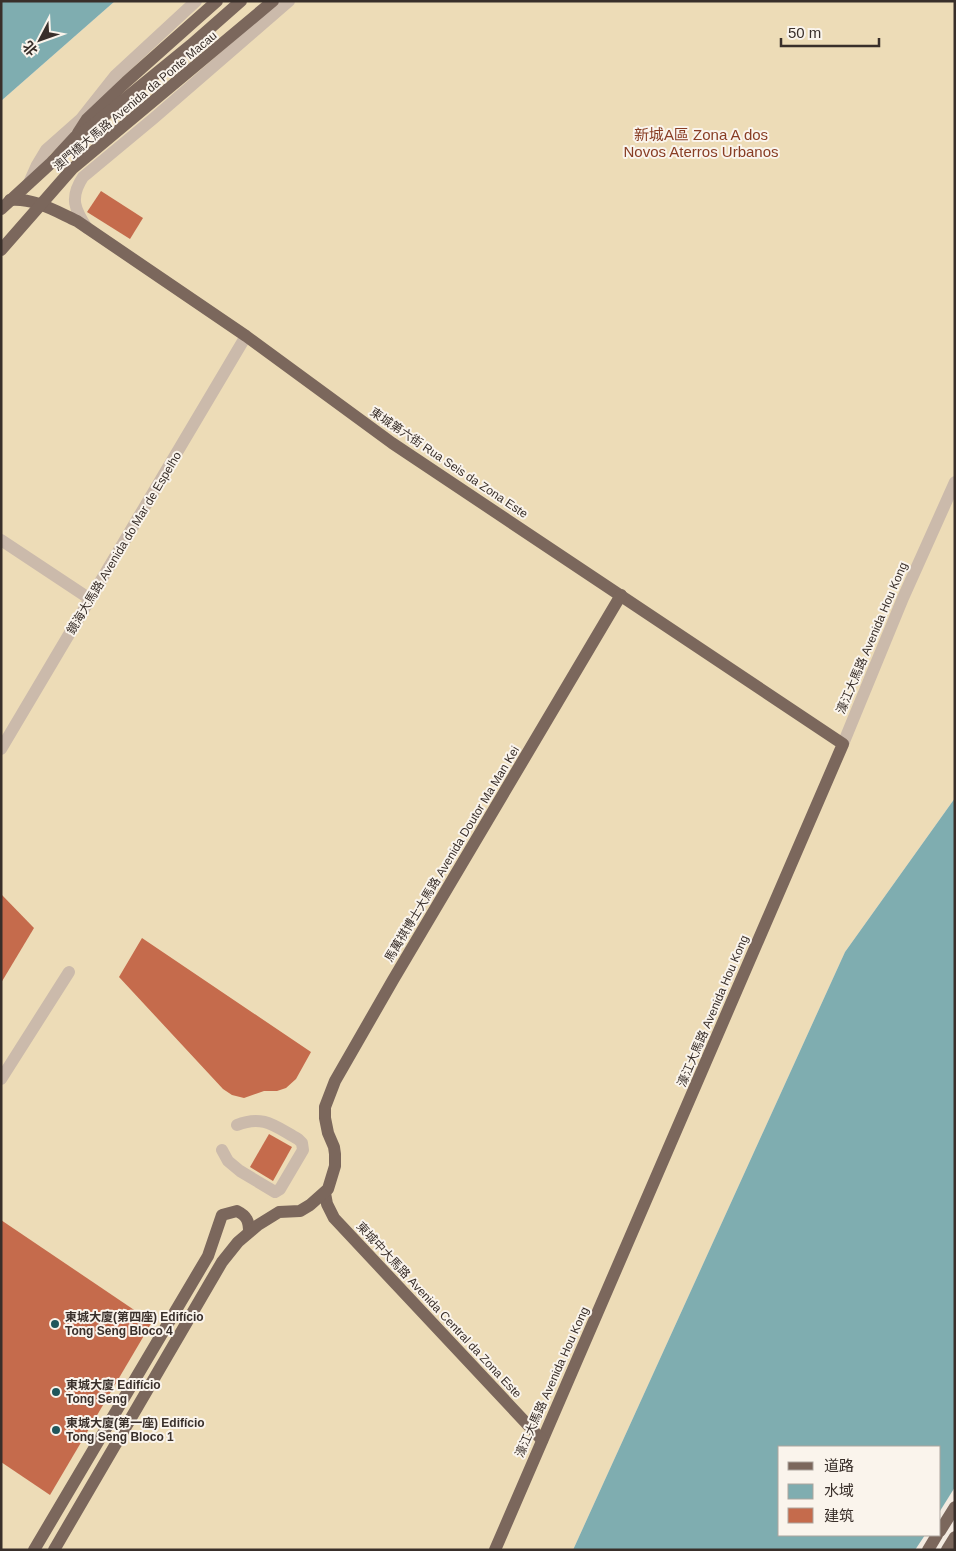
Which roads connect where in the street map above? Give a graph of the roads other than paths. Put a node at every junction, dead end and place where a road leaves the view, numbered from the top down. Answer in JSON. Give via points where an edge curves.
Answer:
{"nodes":[{"id":1,"x":196,"y":1,"type":"edge"},
{"id":2,"x":242,"y":1,"type":"edge"},
{"id":3,"x":273,"y":1,"type":"edge"},
{"id":4,"x":289,"y":1,"type":"edge"},
{"id":5,"x":213,"y":5,"type":"edge"},
{"id":6,"x":75,"y":137,"type":"junction"},
{"id":7,"x":29,"y":183,"type":"junction"},
{"id":8,"x":41,"y":204,"type":"junction"},
{"id":9,"x":6,"y":205,"type":"edge"},
{"id":10,"x":87,"y":228,"type":"junction"},
{"id":11,"x":1,"y":250,"type":"edge"},
{"id":12,"x":246,"y":336,"type":"junction"},
{"id":13,"x":955,"y":482,"type":"edge"},
{"id":14,"x":1,"y":540,"type":"edge"},
{"id":15,"x":621,"y":595,"type":"junction"},
{"id":16,"x":90,"y":599,"type":"junction"},
{"id":17,"x":842,"y":744,"type":"junction"},
{"id":18,"x":1,"y":749,"type":"edge"},
{"id":19,"x":69,"y":972,"type":"dead end"},
{"id":20,"x":1,"y":1080,"type":"edge"},
{"id":21,"x":237,"y":1124,"type":"dead end"},
{"id":22,"x":222,"y":1150,"type":"dead end"},
{"id":23,"x":325,"y":1193,"type":"junction"},
{"id":24,"x":249,"y":1232,"type":"junction"},
{"id":25,"x":542,"y":1440,"type":"junction"},
{"id":26,"x":955,"y":1507,"type":"edge"},
{"id":27,"x":941,"y":1529,"type":"edge"},
{"id":28,"x":937,"y":1536,"type":"edge"},
{"id":29,"x":955,"y":1537,"type":"edge"},
{"id":30,"x":34,"y":1550,"type":"edge"},
{"id":31,"x":54,"y":1550,"type":"edge"},
{"id":32,"x":495,"y":1550,"type":"edge"},
{"id":33,"x":928,"y":1550,"type":"edge"},
{"id":34,"x":947,"y":1550,"type":"edge"}],
"edges":[{"from":1,"to":7,"type":"street","via":[[120,71],[81,119],[46,150]]},
{"from":2,"to":6,"type":"main road","name":"澳門橋大馬路 Avenida da Ponte Macau"},
{"from":3,"to":8,"type":"main road","name":"澳門橋大馬路 Avenida da Ponte Macau","via":[[72,169]]},
{"from":4,"to":10,"type":"street","via":[[83,177],[76,189],[76,209]]},
{"from":5,"to":6,"type":"main road","via":[[86,119]]},
{"from":6,"to":7,"type":"main road","name":"澳門橋大馬路 Avenida da Ponte Macau"},
{"from":7,"to":9,"type":"main road","name":"澳門橋大馬路 Avenida da Ponte Macau"},
{"from":8,"to":9,"type":"main road","name":"東城第六街 Rua Seis da Zona Este","via":[[25,199]]},
{"from":8,"to":10,"type":"main road","name":"東城第六街 Rua Seis da Zona Este"},
{"from":8,"to":11,"type":"main road","name":"澳門橋大馬路 Avenida da Ponte Macau"},
{"from":10,"to":12,"type":"main road","name":"東城第六街 Rua Seis da Zona Este"},
{"from":12,"to":15,"type":"main road","name":"東城第六街 Rua Seis da Zona Este","via":[[392,443]]},
{"from":12,"to":16,"type":"street","name":"鏡海大馬路 Avenida do Mar de Espelho"},
{"from":13,"to":17,"type":"street","name":"濠江大馬路 Avenida Hou Kong"},
{"from":14,"to":16,"type":"street"},
{"from":15,"to":17,"type":"main road","name":"東城第六街 Rua Seis da Zona Este"},
{"from":15,"to":23,"type":"main road","name":"馬萬祺博士大馬路 Avenida Doutor Ma Man Kei","via":[[335,1082],[325,1106],[335,1166]]},
{"from":16,"to":18,"type":"street","name":"鏡海大馬路 Avenida do Mar de Espelho"},
{"from":17,"to":25,"type":"main road","name":"濠江大馬路 Avenida Hou Kong"},
{"from":19,"to":20,"type":"street"},
{"from":21,"to":22,"type":"street","via":[[250,1120],[270,1124],[298,1139],[302,1150],[280,1189],[275,1192],[240,1171],[228,1161]]},
{"from":23,"to":24,"type":"main road","via":[[300,1210],[279,1212]]},
{"from":23,"to":25,"type":"main road","name":"東城中大馬路 Avenida Central da Zona Este","via":[[334,1218]]},
{"from":24,"to":30,"type":"main road","via":[[245,1215],[237,1211],[222,1215],[208,1256]]},
{"from":24,"to":31,"type":"main road","via":[[222,1262]]},
{"from":25,"to":32,"type":"main road","name":"濠江大馬路 Avenida Hou Kong"},
{"from":26,"to":27,"type":"main road"},
{"from":28,"to":33,"type":"main road"},
{"from":29,"to":34,"type":"main road"}]}
